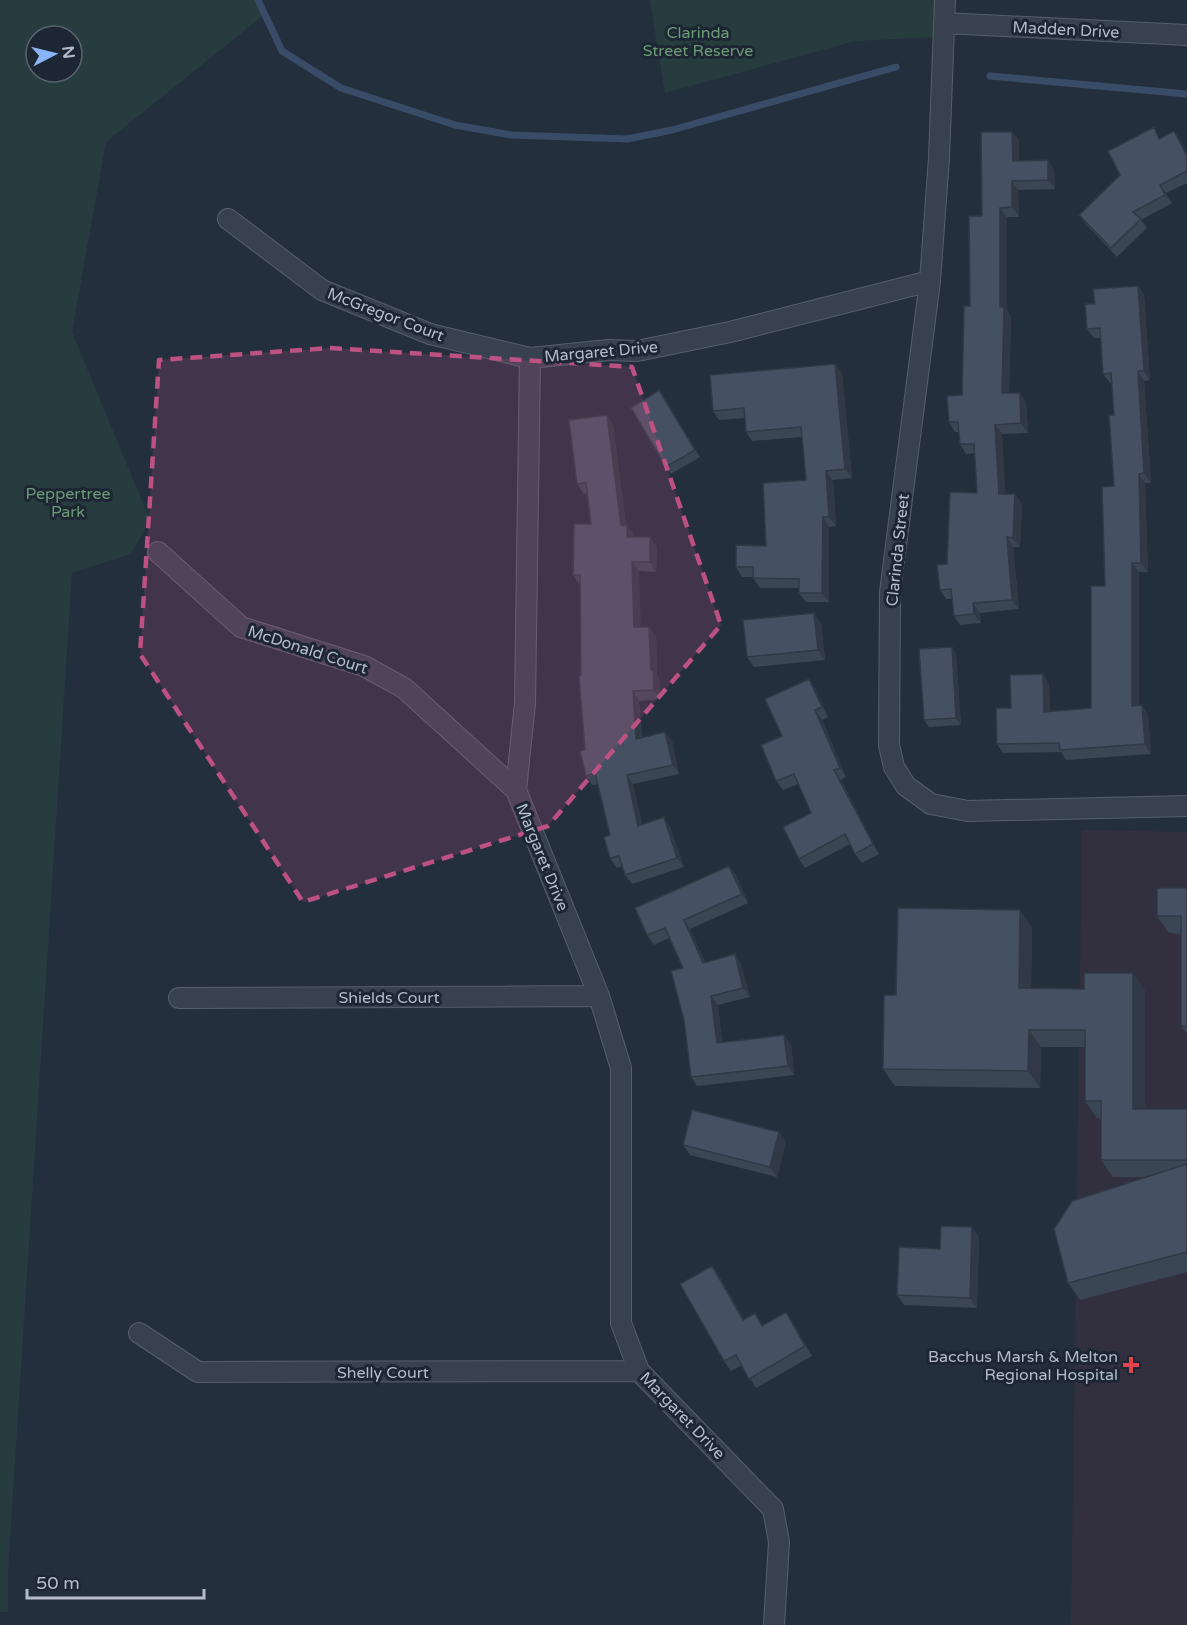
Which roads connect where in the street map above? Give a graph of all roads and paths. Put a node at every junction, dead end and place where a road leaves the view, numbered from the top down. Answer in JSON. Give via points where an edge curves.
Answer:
{"nodes":[{"id":1,"x":945,"y":0,"type":"edge"},
{"id":2,"x":944,"y":24,"type":"junction"},
{"id":3,"x":1187,"y":35,"type":"edge"},
{"id":4,"x":228,"y":219,"type":"dead end"},
{"id":5,"x":930,"y":281,"type":"junction"},
{"id":6,"x":530,"y":358,"type":"junction"},
{"id":7,"x":158,"y":552,"type":"dead end"},
{"id":8,"x":516,"y":790,"type":"junction"},
{"id":9,"x":1187,"y":806,"type":"edge"},
{"id":10,"x":599,"y":996,"type":"junction"},
{"id":11,"x":179,"y":998,"type":"dead end"},
{"id":12,"x":139,"y":1333,"type":"dead end"},
{"id":13,"x":639,"y":1371,"type":"junction"},
{"id":14,"x":774,"y":1625,"type":"edge"}],
"edges":[{"from":1,"to":2,"type":"street","name":"Clarinda Street"},
{"from":2,"to":3,"type":"street","name":"Madden Drive"},
{"from":2,"to":5,"type":"street","name":"Clarinda Street"},
{"from":4,"to":6,"type":"street","name":"McGregor Court","via":[[322,290],[430,334]]},
{"from":5,"to":6,"type":"street","name":"Margaret Drive","via":[[730,332],[637,351]]},
{"from":5,"to":9,"type":"street","name":"Clarinda Street","via":[[890,592],[889,745],[894,767],[906,786],[931,804],[968,811]]},
{"from":6,"to":8,"type":"street","name":"Margaret Drive","via":[[525,703]]},
{"from":7,"to":8,"type":"street","name":"McDonald Court","via":[[241,627],[363,666],[404,688]]},
{"from":8,"to":10,"type":"street","name":"Margaret Drive"},
{"from":10,"to":11,"type":"street","name":"Shields Court"},
{"from":10,"to":13,"type":"street","name":"Margaret Drive","via":[[621,1068],[621,1323]]},
{"from":12,"to":13,"type":"street","name":"Shelly Court","via":[[198,1372]]},
{"from":13,"to":14,"type":"street","name":"Margaret Drive","via":[[773,1509],[779,1542]]}]}
